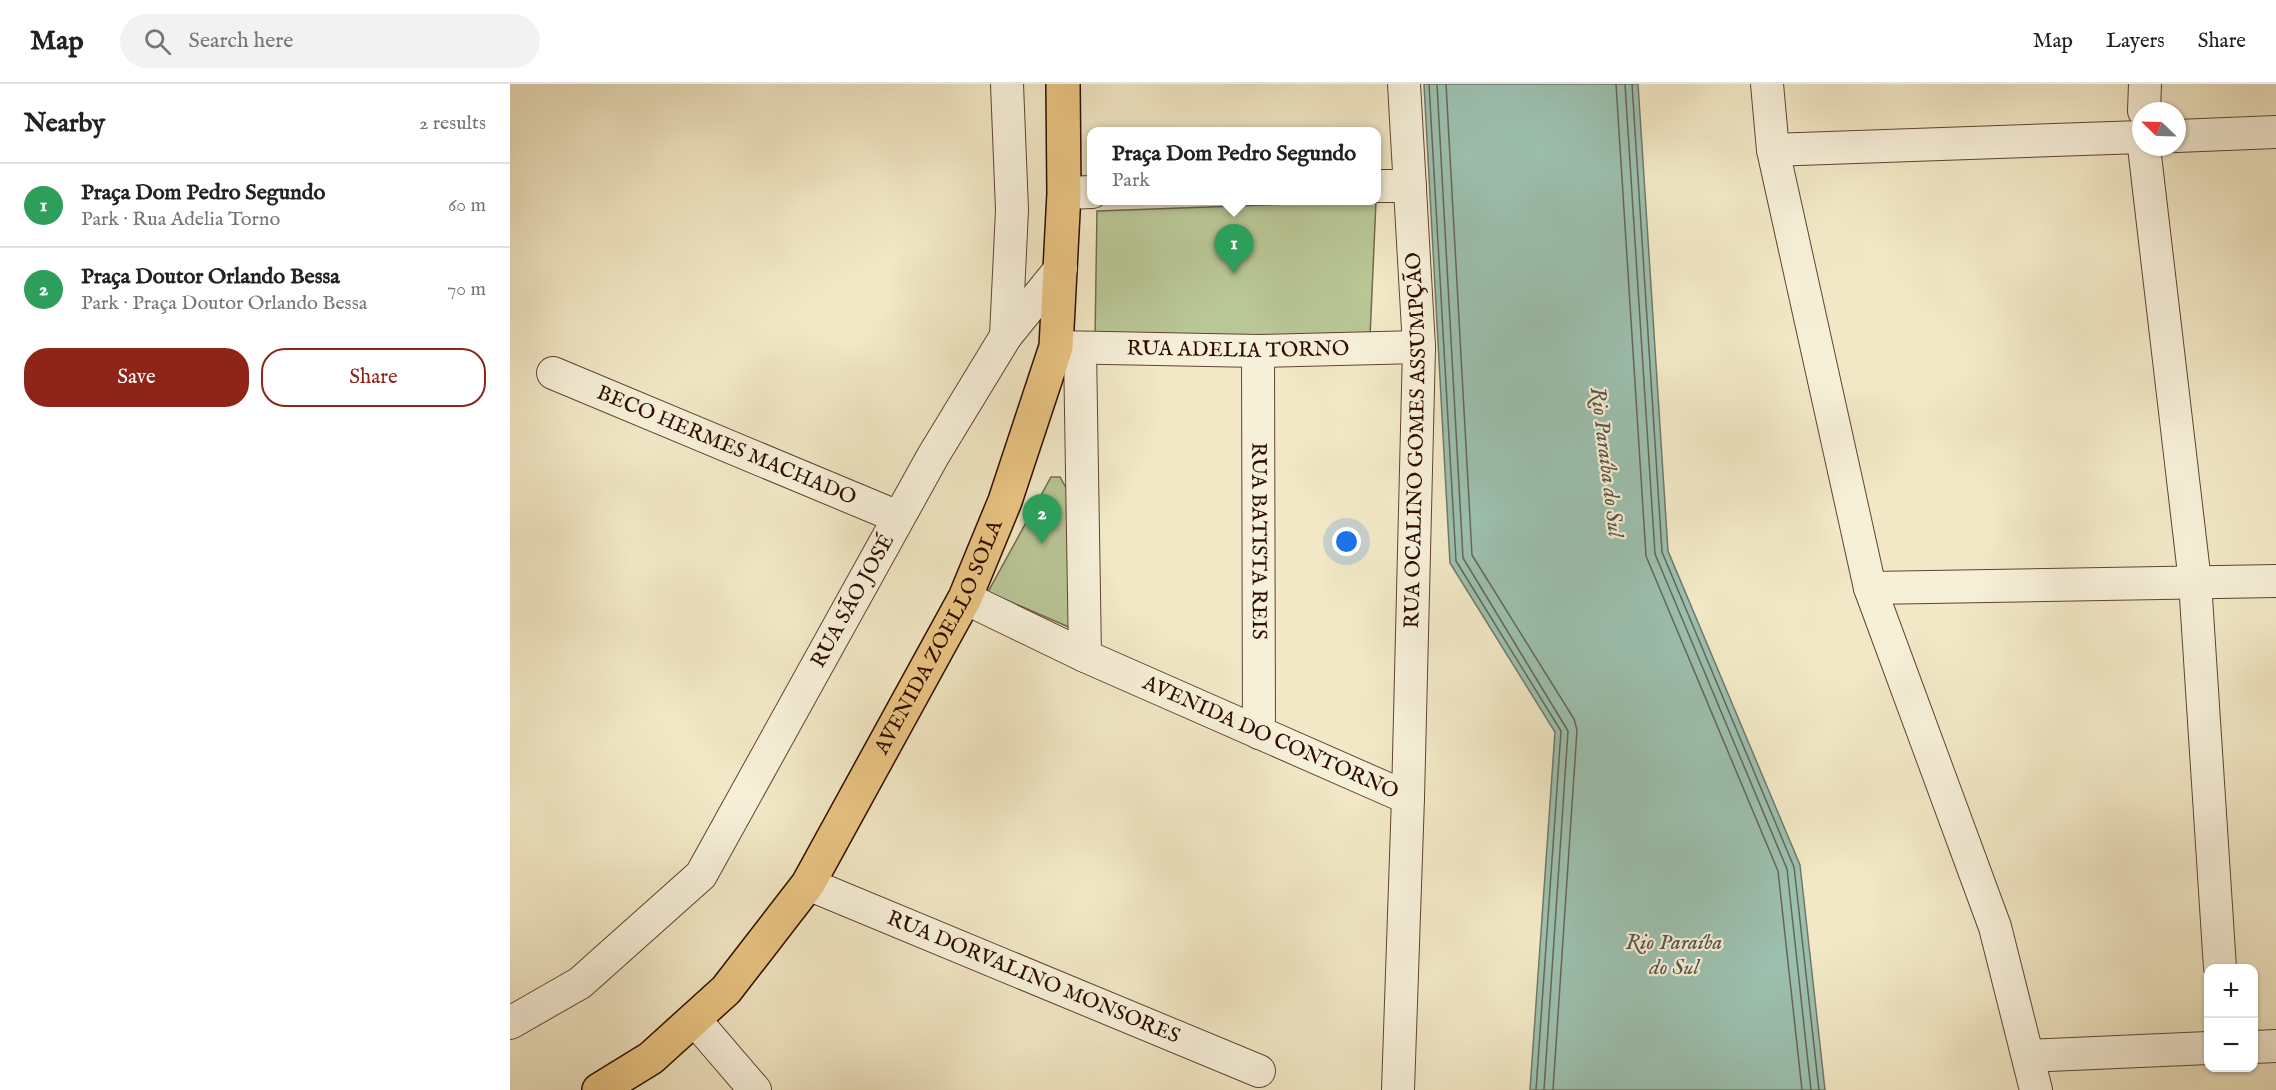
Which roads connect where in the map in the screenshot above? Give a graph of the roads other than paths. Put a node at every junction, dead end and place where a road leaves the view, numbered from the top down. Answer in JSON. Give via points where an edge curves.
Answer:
{"nodes":[{"id":1,"x":1007,"y":84,"type":"edge"},
{"id":2,"x":1063,"y":84,"type":"edge"},
{"id":3,"x":1404,"y":84,"type":"edge"},
{"id":4,"x":1767,"y":84,"type":"edge"},
{"id":5,"x":2145,"y":84,"type":"edge"},
{"id":6,"x":2144,"y":102,"type":"edge"},
{"id":7,"x":2276,"y":132,"type":"edge"},
{"id":8,"x":2186,"y":136,"type":"edge"},
{"id":9,"x":2132,"y":137,"type":"edge"},
{"id":10,"x":1773,"y":150,"type":"junction"},
{"id":11,"x":2145,"y":156,"type":"edge"},
{"id":12,"x":1381,"y":186,"type":"edge"},
{"id":13,"x":1410,"y":186,"type":"junction"},
{"id":14,"x":1078,"y":193,"type":"edge"},
{"id":15,"x":1061,"y":268,"type":"junction"},
{"id":16,"x":1006,"y":336,"type":"junction"},
{"id":17,"x":1419,"y":347,"type":"junction"},
{"id":18,"x":1068,"y":348,"type":"junction"},
{"id":19,"x":1258,"y":351,"type":"junction"},
{"id":20,"x":554,"y":373,"type":"dead end"},
{"id":21,"x":898,"y":517,"type":"junction"},
{"id":22,"x":2276,"y":581,"type":"edge"},
{"id":23,"x":2195,"y":582,"type":"junction"},
{"id":24,"x":1870,"y":588,"type":"junction"},
{"id":25,"x":965,"y":598,"type":"junction"},
{"id":26,"x":1085,"y":656,"type":"junction"},
{"id":27,"x":1259,"y":733,"type":"junction"},
{"id":28,"x":1408,"y":798,"type":"junction"},
{"id":29,"x":808,"y":884,"type":"junction"},
{"id":30,"x":2220,"y":964,"type":"edge"},
{"id":31,"x":694,"y":1019,"type":"junction"},
{"id":32,"x":510,"y":1023,"type":"edge"},
{"id":33,"x":2276,"y":1046,"type":"edge"},
{"id":34,"x":2258,"y":1047,"type":"edge"},
{"id":35,"x":2204,"y":1048,"type":"edge"},
{"id":36,"x":2028,"y":1056,"type":"junction"},
{"id":37,"x":1258,"y":1071,"type":"dead end"},
{"id":38,"x":599,"y":1090,"type":"edge"},
{"id":39,"x":755,"y":1090,"type":"edge"},
{"id":40,"x":1398,"y":1090,"type":"edge"},
{"id":41,"x":2036,"y":1090,"type":"edge"}],
"edges":[{"from":1,"to":16,"type":"street","name":"RUA SÃO JOSÉ","via":[[1012,210]]},
{"from":2,"to":14,"type":"main road","name":"AVENIDA ZOELLO SOLA"},
{"from":3,"to":13,"type":"street","name":"RUA OCALINO GOMES ASSUMPÇÃO"},
{"from":4,"to":10,"type":"street"},
{"from":5,"to":6,"type":"street"},
{"from":7,"to":8,"type":"street"},
{"from":9,"to":10,"type":"street"},
{"from":10,"to":24,"type":"street"},
{"from":11,"to":23,"type":"street"},
{"from":12,"to":13,"type":"street"},
{"from":13,"to":17,"type":"street","name":"RUA OCALINO GOMES ASSUMPÇÃO"},
{"from":14,"to":15,"type":"main road","name":"AVENIDA ZOELLO SOLA"},
{"from":15,"to":16,"type":"street"},
{"from":15,"to":18,"type":"main road","name":"AVENIDA ZOELLO SOLA"},
{"from":16,"to":21,"type":"street","name":"RUA SÃO JOSÉ"},
{"from":17,"to":19,"type":"street","name":"RUA ADELIA TORNO"},
{"from":17,"to":28,"type":"street","name":"RUA OCALINO GOMES ASSUMPÇÃO"},
{"from":18,"to":19,"type":"street","name":"RUA ADELIA TORNO"},
{"from":18,"to":25,"type":"main road","name":"AVENIDA ZOELLO SOLA"},
{"from":18,"to":26,"type":"street"},
{"from":19,"to":27,"type":"street","name":"RUA BATISTA REIS"},
{"from":20,"to":21,"type":"street","name":"BECO HERMES MACHADO"},
{"from":21,"to":32,"type":"street","name":"RUA SÃO JOSÉ","via":[[701,875],[580,983]]},
{"from":22,"to":23,"type":"street"},
{"from":23,"to":24,"type":"street"},
{"from":23,"to":30,"type":"street"},
{"from":24,"to":36,"type":"street","via":[[1995,927]]},
{"from":25,"to":26,"type":"street","name":"AVENIDA DO CONTORNO"},
{"from":25,"to":29,"type":"main road","name":"AVENIDA ZOELLO SOLA"},
{"from":26,"to":27,"type":"street","name":"AVENIDA DO CONTORNO"},
{"from":27,"to":28,"type":"street","name":"AVENIDA DO CONTORNO"},
{"from":28,"to":40,"type":"street","name":"AVENIDA DO CONTORNO"},
{"from":29,"to":31,"type":"main road","name":"AVENIDA ZOELLO SOLA","via":[[726,990]]},
{"from":29,"to":37,"type":"street","name":"RUA DORVALINO MONSORES"},
{"from":31,"to":38,"type":"main road","name":"AVENIDA ZOELLO SOLA","via":[[651,1058]]},
{"from":31,"to":39,"type":"street"},
{"from":33,"to":34,"type":"street"},
{"from":35,"to":36,"type":"street"},
{"from":36,"to":41,"type":"street"}]}
